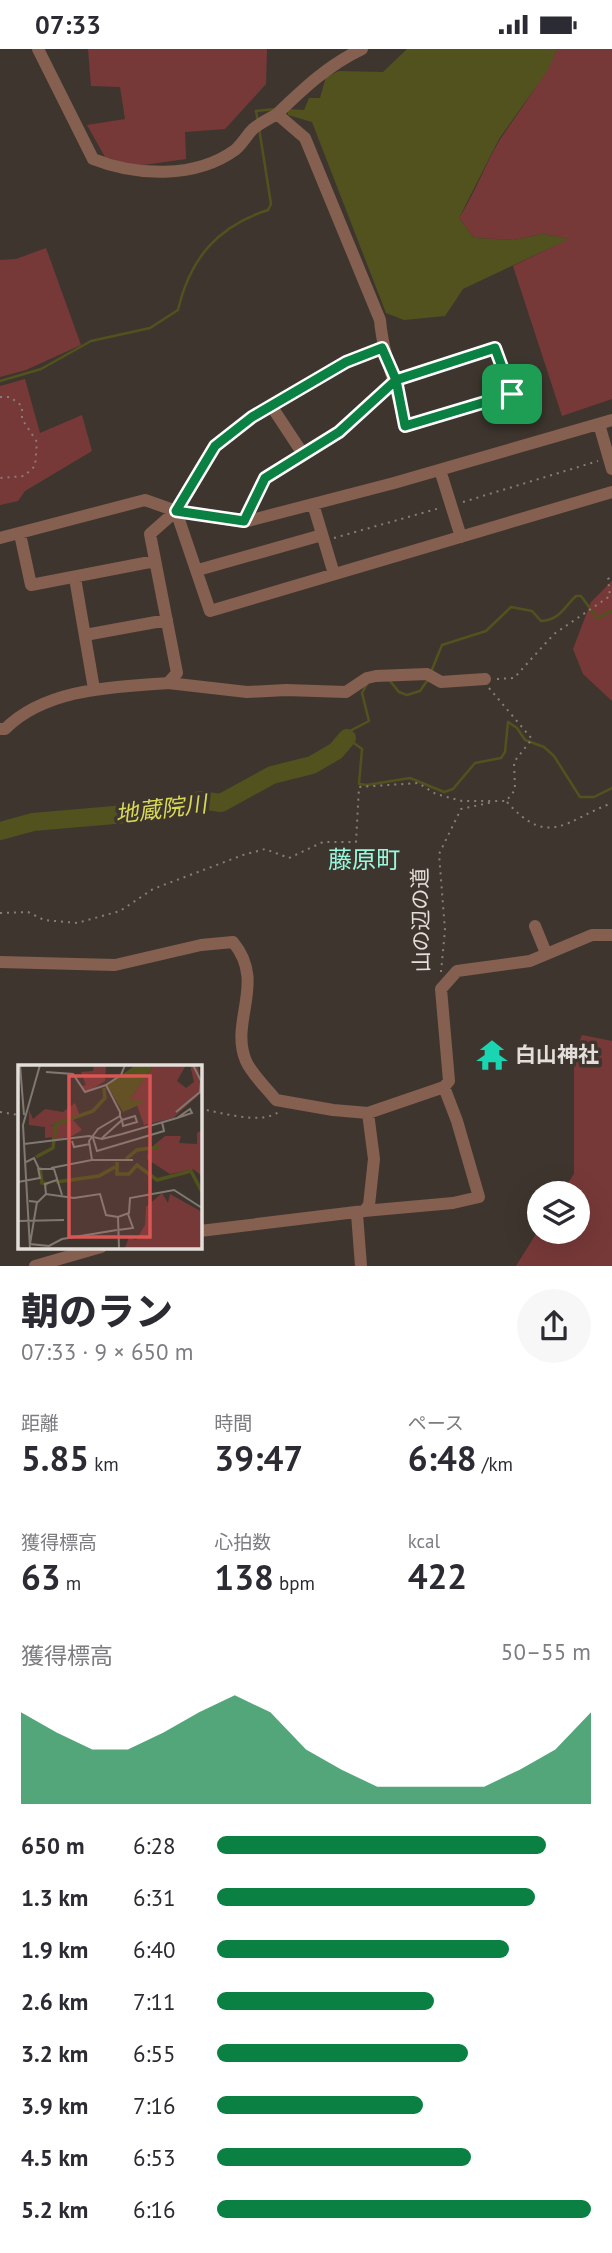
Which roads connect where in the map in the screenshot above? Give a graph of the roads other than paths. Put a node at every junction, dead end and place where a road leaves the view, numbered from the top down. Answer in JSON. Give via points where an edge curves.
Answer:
{"nodes":[{"id":1,"x":38,"y":49,"type":"edge"},
{"id":2,"x":362,"y":49,"type":"edge"},
{"id":3,"x":276,"y":114,"type":"junction"},
{"id":4,"x":382,"y":348,"type":"junction"},
{"id":5,"x":396,"y":380,"type":"junction"},
{"id":6,"x":272,"y":407,"type":"junction"},
{"id":7,"x":606,"y":422,"type":"edge"},
{"id":8,"x":303,"y":454,"type":"junction"},
{"id":9,"x":610,"y":463,"type":"edge"},
{"id":10,"x":440,"y":470,"type":"junction"},
{"id":11,"x":612,"y":492,"type":"edge"},
{"id":12,"x":313,"y":504,"type":"junction"},
{"id":13,"x":176,"y":511,"type":"junction"},
{"id":14,"x":244,"y":521,"type":"junction"},
{"id":15,"x":20,"y":534,"type":"junction"},
{"id":16,"x":461,"y":537,"type":"junction"},
{"id":17,"x":0,"y":538,"type":"edge"},
{"id":18,"x":323,"y":538,"type":"junction"},
{"id":19,"x":155,"y":561,"type":"junction"},
{"id":20,"x":198,"y":570,"type":"junction"},
{"id":21,"x":334,"y":575,"type":"junction"},
{"id":22,"x":75,"y":578,"type":"junction"},
{"id":23,"x":167,"y":620,"type":"junction"},
{"id":24,"x":85,"y":635,"type":"junction"},
{"id":25,"x":485,"y":679,"type":"road end"},
{"id":26,"x":168,"y":683,"type":"junction"},
{"id":27,"x":94,"y":689,"type":"junction"},
{"id":28,"x":0,"y":729,"type":"edge"},
{"id":29,"x":535,"y":926,"type":"dead end"},
{"id":30,"x":612,"y":935,"type":"edge"},
{"id":31,"x":546,"y":953,"type":"junction"},
{"id":32,"x":0,"y":962,"type":"edge"},
{"id":33,"x":444,"y":1087,"type":"junction"},
{"id":34,"x":368,"y":1113,"type":"junction"},
{"id":35,"x":360,"y":1212,"type":"junction"},
{"id":36,"x":201,"y":1231,"type":"edge"},
{"id":37,"x":98,"y":1248,"type":"edge"},
{"id":38,"x":35,"y":1266,"type":"edge"},
{"id":39,"x":361,"y":1266,"type":"edge"}],
"edges":[{"from":1,"to":3,"type":"street","via":[[93,159],[119,169],[143,172],[207,165],[236,149]]},
{"from":2,"to":3,"type":"street","via":[[309,83]]},
{"from":3,"to":4,"type":"street","via":[[305,138],[380,320]]},
{"from":4,"to":5,"type":"street"},
{"from":4,"to":6,"type":"street","via":[[346,362]]},
{"from":5,"to":5,"type":"street","via":[[405,426],[512,394],[495,348]]},
{"from":5,"to":8,"type":"street","via":[[339,432]]},
{"from":6,"to":8,"type":"street"},
{"from":6,"to":13,"type":"street","via":[[215,446]]},
{"from":7,"to":9,"type":"street"},
{"from":7,"to":10,"type":"street"},
{"from":8,"to":14,"type":"street","via":[[265,478]]},
{"from":10,"to":12,"type":"street"},
{"from":10,"to":16,"type":"street"},
{"from":11,"to":16,"type":"street"},
{"from":12,"to":14,"type":"street"},
{"from":12,"to":18,"type":"street"},
{"from":13,"to":14,"type":"street"},
{"from":13,"to":15,"type":"street","via":[[145,501]]},
{"from":13,"to":19,"type":"street","via":[[150,534]]},
{"from":13,"to":20,"type":"street"},
{"from":15,"to":17,"type":"street"},
{"from":15,"to":22,"type":"street","via":[[31,585]]},
{"from":16,"to":21,"type":"street"},
{"from":18,"to":20,"type":"street"},
{"from":18,"to":21,"type":"street"},
{"from":19,"to":22,"type":"street"},
{"from":19,"to":23,"type":"street"},
{"from":20,"to":21,"type":"street","via":[[209,611]]},
{"from":22,"to":24,"type":"street"},
{"from":23,"to":24,"type":"street"},
{"from":23,"to":26,"type":"street","via":[[177,673]]},
{"from":24,"to":27,"type":"street"},
{"from":25,"to":26,"type":"street","via":[[441,682],[427,674],[376,676],[346,692],[247,692]]},
{"from":26,"to":27,"type":"street"},
{"from":27,"to":28,"type":"street","via":[[47,703]]},
{"from":29,"to":31,"type":"street"},
{"from":30,"to":31,"type":"street","via":[[592,935]]},
{"from":31,"to":33,"type":"street","via":[[530,961],[457,971],[441,989],[449,1081]]},
{"from":32,"to":34,"type":"street","via":[[115,965],[233,942],[244,954],[249,992],[241,1031],[246,1061],[276,1100]]},
{"from":33,"to":34,"type":"street"},
{"from":33,"to":35,"type":"street","via":[[479,1197]]},
{"from":34,"to":35,"type":"street","via":[[374,1159],[369,1205]]},
{"from":35,"to":36,"type":"street"},
{"from":35,"to":39,"type":"street"},
{"from":37,"to":38,"type":"street"}]}
